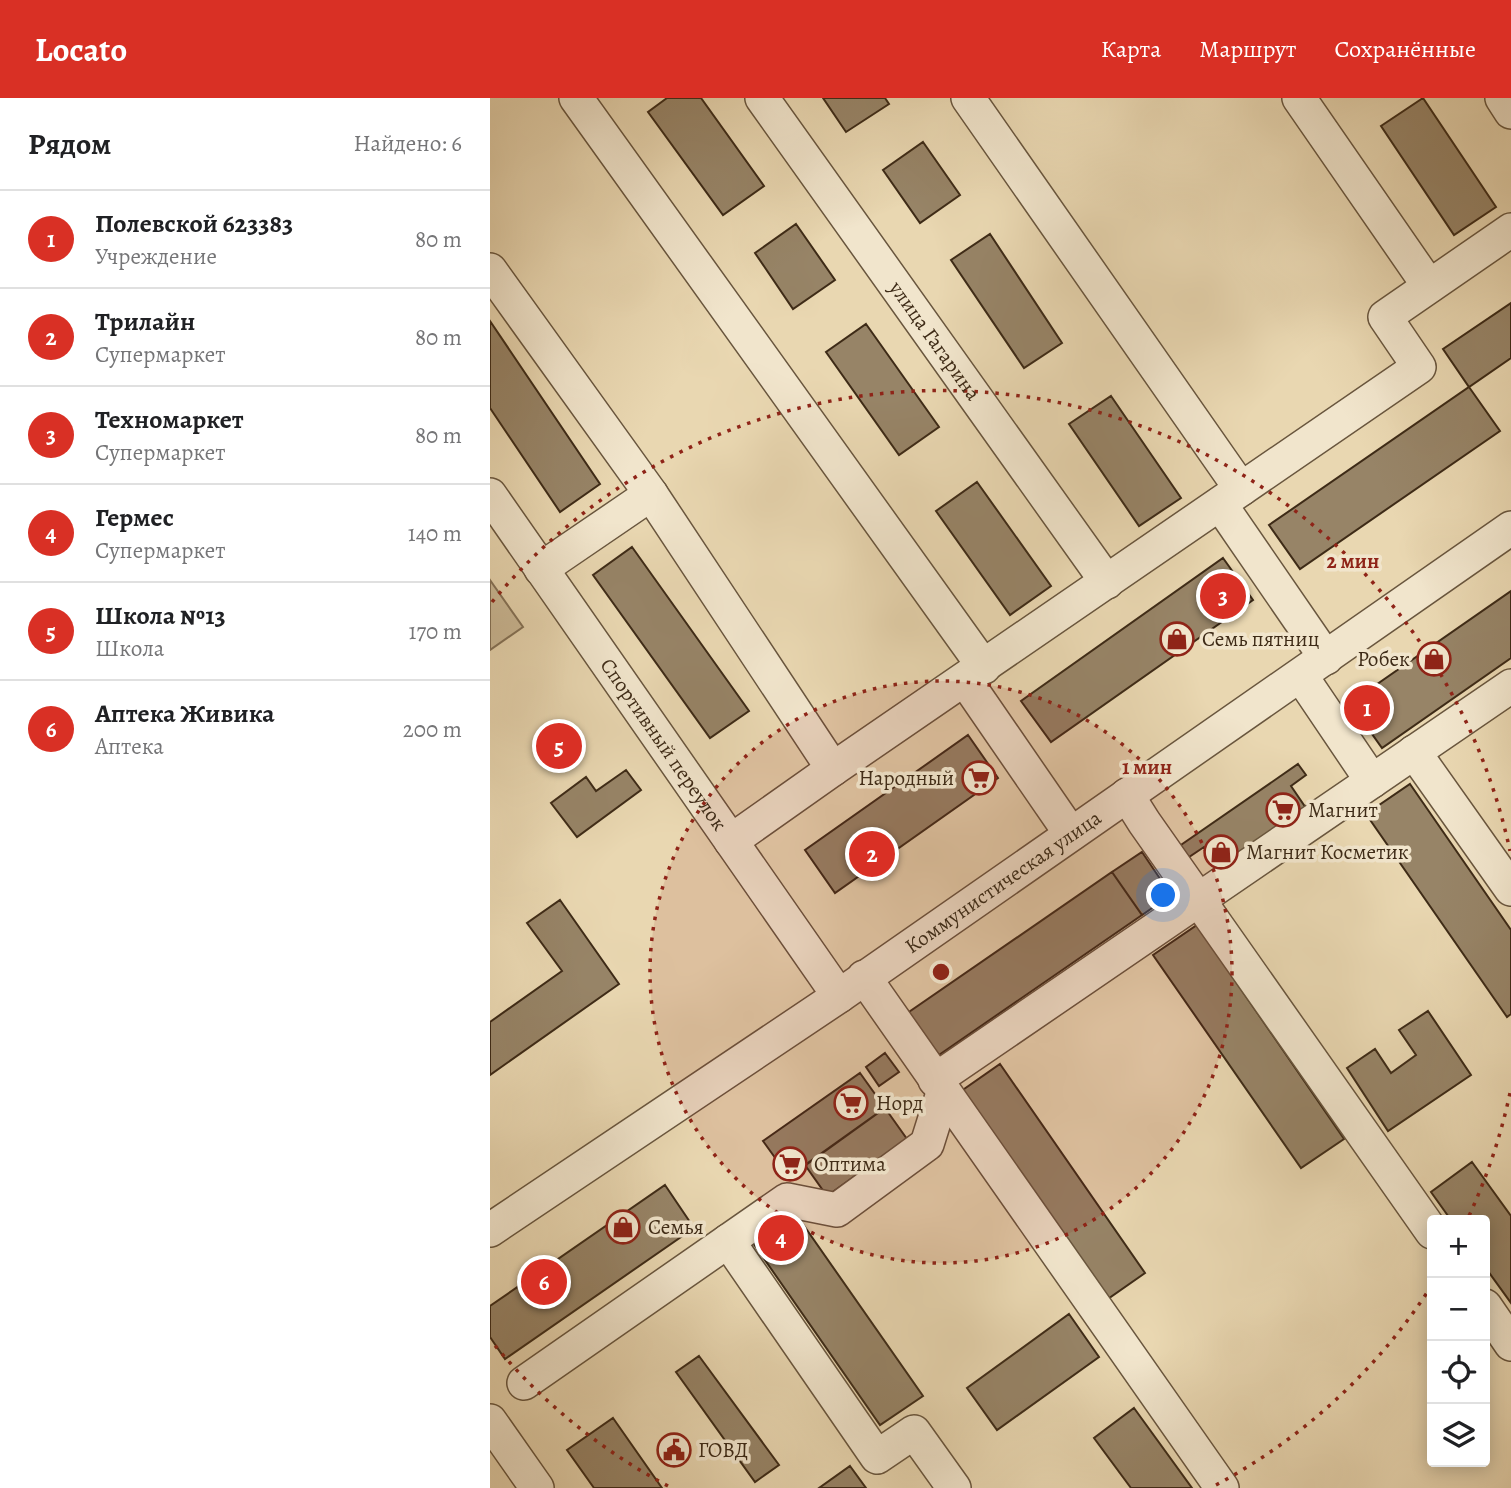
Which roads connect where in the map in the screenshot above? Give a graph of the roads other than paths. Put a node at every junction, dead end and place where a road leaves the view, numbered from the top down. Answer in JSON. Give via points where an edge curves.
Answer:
{"nodes":[{"id":1,"x":576,"y":98,"type":"edge"},
{"id":2,"x":762,"y":98,"type":"edge"},
{"id":3,"x":968,"y":98,"type":"edge"},
{"id":4,"x":1299,"y":98,"type":"edge"},
{"id":5,"x":1502,"y":98,"type":"edge"},
{"id":6,"x":1511,"y":112,"type":"edge"},
{"id":7,"x":1511,"y":230,"type":"edge"},
{"id":8,"x":490,"y":271,"type":"edge"},
{"id":9,"x":1429,"y":286,"type":"junction"},
{"id":10,"x":651,"y":494,"type":"junction"},
{"id":11,"x":490,"y":495,"type":"edge"},
{"id":12,"x":1231,"y":496,"type":"junction"},
{"id":13,"x":1511,"y":528,"type":"edge"},
{"id":14,"x":541,"y":569,"type":"junction"},
{"id":15,"x":1107,"y":582,"type":"junction"},
{"id":16,"x":1313,"y":667,"type":"junction"},
{"id":17,"x":974,"y":674,"type":"junction"},
{"id":18,"x":1511,"y":685,"type":"edge"},
{"id":19,"x":1413,"y":752,"type":"junction"},
{"id":20,"x":833,"y":769,"type":"junction"},
{"id":21,"x":1372,"y":781,"type":"junction"},
{"id":22,"x":1127,"y":795,"type":"junction"},
{"id":23,"x":1072,"y":834,"type":"junction"},
{"id":24,"x":731,"y":841,"type":"junction"},
{"id":25,"x":1511,"y":889,"type":"edge"},
{"id":26,"x":1199,"y":900,"type":"junction"},
{"id":27,"x":851,"y":986,"type":"junction"},
{"id":28,"x":939,"y":1087,"type":"junction"},
{"id":29,"x":1427,"y":1225,"type":"edge"},
{"id":30,"x":490,"y":1230,"type":"edge"},
{"id":31,"x":728,"y":1241,"type":"junction"},
{"id":32,"x":1490,"y":1313,"type":"edge"},
{"id":33,"x":1511,"y":1344,"type":"edge"},
{"id":34,"x":524,"y":1383,"type":"dead end"},
{"id":35,"x":490,"y":1421,"type":"edge"},
{"id":36,"x":537,"y":1488,"type":"edge"},
{"id":37,"x":954,"y":1488,"type":"edge"},
{"id":38,"x":1222,"y":1488,"type":"edge"}],
"edges":[{"from":1,"to":17,"type":"street"},
{"from":2,"to":15,"type":"street","name":"улица Гагарина"},
{"from":3,"to":12,"type":"street"},
{"from":4,"to":9,"type":"street"},
{"from":5,"to":6,"type":"street"},
{"from":7,"to":9,"type":"street"},
{"from":8,"to":10,"type":"street"},
{"from":9,"to":12,"type":"street","via":[[1385,317],[1419,367]]},
{"from":10,"to":14,"type":"street"},
{"from":10,"to":20,"type":"street"},
{"from":11,"to":14,"type":"street","name":"Спортивный переулок"},
{"from":12,"to":15,"type":"street"},
{"from":12,"to":16,"type":"street"},
{"from":13,"to":16,"type":"street","name":"Коммунистическая улица"},
{"from":14,"to":24,"type":"street","name":"Спортивный переулок"},
{"from":15,"to":17,"type":"street"},
{"from":16,"to":21,"type":"street"},
{"from":16,"to":22,"type":"street","name":"Коммунистическая улица"},
{"from":17,"to":20,"type":"street"},
{"from":17,"to":23,"type":"street"},
{"from":18,"to":19,"type":"street"},
{"from":19,"to":21,"type":"street"},
{"from":19,"to":25,"type":"street"},
{"from":20,"to":24,"type":"street"},
{"from":21,"to":26,"type":"street"},
{"from":22,"to":23,"type":"street","name":"Коммунистическая улица"},
{"from":22,"to":26,"type":"street"},
{"from":23,"to":27,"type":"street","name":"Коммунистическая улица"},
{"from":24,"to":27,"type":"street","name":"Спортивный переулок"},
{"from":26,"to":28,"type":"street"},
{"from":26,"to":29,"type":"street"},
{"from":27,"to":28,"type":"street","name":"Спортивный переулок"},
{"from":27,"to":30,"type":"street","name":"Коммунистическая улица"},
{"from":28,"to":31,"type":"street","via":[[927,1144],[837,1210],[788,1200]]},
{"from":28,"to":38,"type":"street","name":"Спортивный переулок"},
{"from":31,"to":34,"type":"street"},
{"from":31,"to":37,"type":"street","via":[[877,1457],[914,1432]]},
{"from":32,"to":33,"type":"street"},
{"from":35,"to":36,"type":"street"}]}
